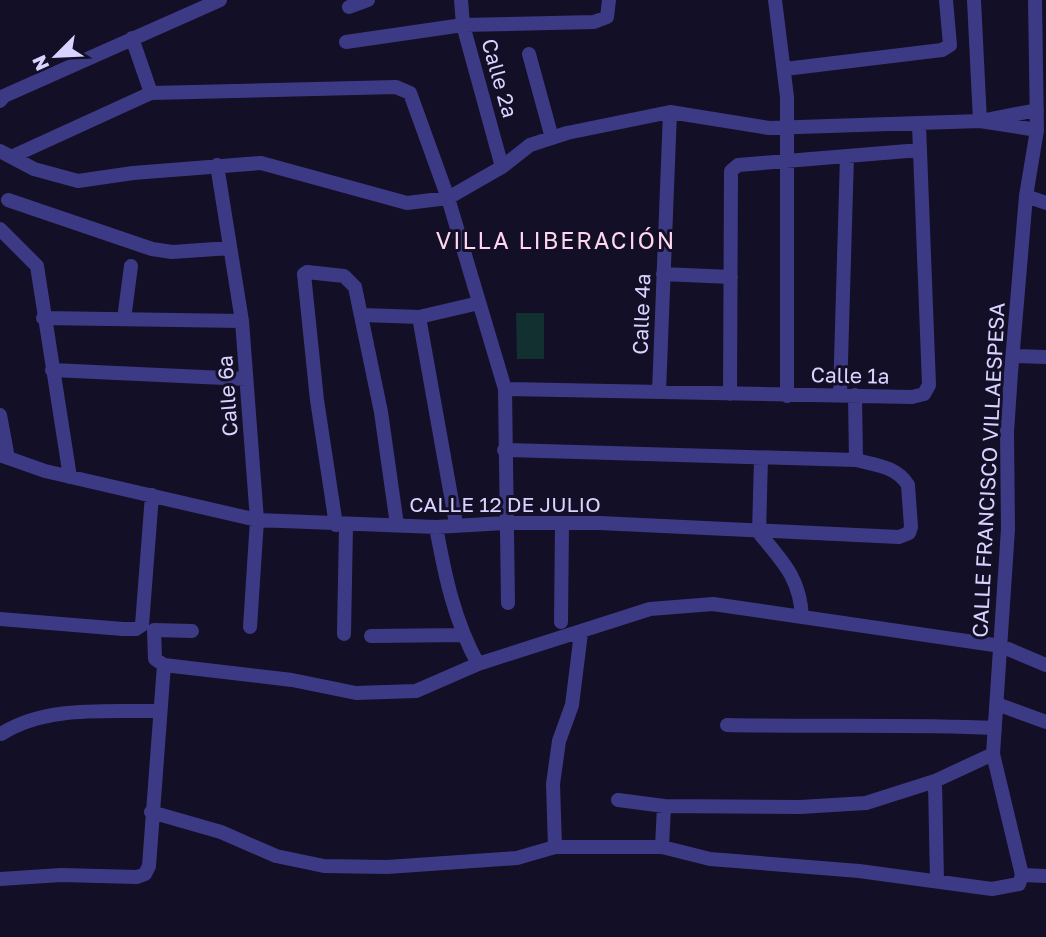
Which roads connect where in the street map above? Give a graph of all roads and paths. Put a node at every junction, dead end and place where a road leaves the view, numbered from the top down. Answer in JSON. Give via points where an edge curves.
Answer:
{"nodes":[{"id":1,"x":220,"y":0,"type":"edge"},
{"id":2,"x":368,"y":0,"type":"edge"},
{"id":3,"x":609,"y":0,"type":"edge"},
{"id":4,"x":775,"y":0,"type":"edge"},
{"id":5,"x":946,"y":0,"type":"edge"},
{"id":6,"x":974,"y":0,"type":"edge"},
{"id":7,"x":1035,"y":0,"type":"edge"},
{"id":8,"x":465,"y":2,"type":"edge"},
{"id":9,"x":349,"y":7,"type":"dead end"},
{"id":10,"x":463,"y":25,"type":"junction"},
{"id":11,"x":132,"y":38,"type":"junction"},
{"id":12,"x":346,"y":42,"type":"dead end"},
{"id":13,"x":529,"y":54,"type":"dead end"},
{"id":14,"x":785,"y":69,"type":"junction"},
{"id":15,"x":151,"y":93,"type":"junction"},
{"id":16,"x":0,"y":101,"type":"edge"},
{"id":17,"x":1037,"y":110,"type":"junction"},
{"id":18,"x":670,"y":112,"type":"junction"},
{"id":19,"x":980,"y":121,"type":"junction"},
{"id":20,"x":919,"y":125,"type":"junction"},
{"id":21,"x":788,"y":129,"type":"junction"},
{"id":22,"x":1037,"y":130,"type":"junction"},
{"id":23,"x":552,"y":138,"type":"junction"},
{"id":24,"x":920,"y":149,"type":"junction"},
{"id":25,"x":5,"y":154,"type":"edge"},
{"id":26,"x":847,"y":156,"type":"junction"},
{"id":27,"x":1040,"y":157,"type":"edge"},
{"id":28,"x":785,"y":161,"type":"junction"},
{"id":29,"x":217,"y":165,"type":"junction"},
{"id":30,"x":502,"y":167,"type":"junction"},
{"id":31,"x":1026,"y":196,"type":"junction"},
{"id":32,"x":448,"y":198,"type":"junction"},
{"id":33,"x":8,"y":200,"type":"dead end"},
{"id":34,"x":1046,"y":203,"type":"edge"},
{"id":35,"x":0,"y":229,"type":"edge"},
{"id":36,"x":230,"y":248,"type":"junction"},
{"id":37,"x":131,"y":266,"type":"dead end"},
{"id":38,"x":663,"y":274,"type":"junction"},
{"id":39,"x":731,"y":277,"type":"junction"},
{"id":40,"x":479,"y":303,"type":"junction"},
{"id":41,"x":363,"y":314,"type":"junction"},
{"id":42,"x":419,"y":317,"type":"junction"},
{"id":43,"x":43,"y":318,"type":"junction"},
{"id":44,"x":124,"y":319,"type":"junction"},
{"id":45,"x":242,"y":321,"type":"junction"},
{"id":46,"x":1013,"y":356,"type":"junction"},
{"id":47,"x":1046,"y":357,"type":"edge"},
{"id":48,"x":52,"y":370,"type":"junction"},
{"id":49,"x":246,"y":379,"type":"junction"},
{"id":50,"x":505,"y":389,"type":"junction"},
{"id":51,"x":659,"y":392,"type":"junction"},
{"id":52,"x":730,"y":394,"type":"junction"},
{"id":53,"x":848,"y":395,"type":"junction"},
{"id":54,"x":787,"y":396,"type":"junction"},
{"id":55,"x":0,"y":415,"type":"edge"},
{"id":56,"x":504,"y":450,"type":"junction"},
{"id":57,"x":4,"y":457,"type":"edge"},
{"id":58,"x":761,"y":458,"type":"junction"},
{"id":59,"x":856,"y":460,"type":"junction"},
{"id":60,"x":70,"y":477,"type":"junction"},
{"id":61,"x":152,"y":495,"type":"junction"},
{"id":62,"x":257,"y":520,"type":"junction"},
{"id":63,"x":505,"y":523,"type":"junction"},
{"id":64,"x":562,"y":523,"type":"junction"},
{"id":65,"x":456,"y":524,"type":"junction"},
{"id":66,"x":341,"y":525,"type":"junction"},
{"id":67,"x":397,"y":525,"type":"junction"},
{"id":68,"x":436,"y":527,"type":"junction"},
{"id":69,"x":759,"y":533,"type":"junction"},
{"id":70,"x":508,"y":603,"type":"dead end"},
{"id":71,"x":802,"y":617,"type":"junction"},
{"id":72,"x":0,"y":620,"type":"edge"},
{"id":73,"x":561,"y":622,"type":"dead end"},
{"id":74,"x":148,"y":627,"type":"junction"},
{"id":75,"x":250,"y":627,"type":"dead end"},
{"id":76,"x":192,"y":631,"type":"dead end"},
{"id":77,"x":581,"y":633,"type":"junction"},
{"id":78,"x":344,"y":634,"type":"dead end"},
{"id":79,"x":462,"y":635,"type":"junction"},
{"id":80,"x":371,"y":636,"type":"dead end"},
{"id":81,"x":1001,"y":646,"type":"junction"},
{"id":82,"x":478,"y":664,"type":"junction"},
{"id":83,"x":164,"y":665,"type":"junction"},
{"id":84,"x":1046,"y":665,"type":"edge"},
{"id":85,"x":997,"y":704,"type":"junction"},
{"id":86,"x":160,"y":711,"type":"junction"},
{"id":87,"x":1046,"y":722,"type":"edge"},
{"id":88,"x":727,"y":725,"type":"dead end"},
{"id":89,"x":995,"y":728,"type":"junction"},
{"id":90,"x":1,"y":734,"type":"edge"},
{"id":91,"x":993,"y":754,"type":"junction"},
{"id":92,"x":936,"y":781,"type":"junction"},
{"id":93,"x":618,"y":800,"type":"dead end"},
{"id":94,"x":663,"y":806,"type":"junction"},
{"id":95,"x":151,"y":812,"type":"junction"},
{"id":96,"x":555,"y":847,"type":"junction"},
{"id":97,"x":662,"y":847,"type":"junction"},
{"id":98,"x":1022,"y":875,"type":"junction"},
{"id":99,"x":1046,"y":876,"type":"edge"},
{"id":100,"x":0,"y":879,"type":"edge"},
{"id":101,"x":937,"y":881,"type":"junction"}],
"edges":[{"from":1,"to":11,"type":"street"},
{"from":2,"to":9,"type":"street"},
{"from":3,"to":10,"type":"street","via":[[607,17],[594,22]]},
{"from":4,"to":14,"type":"street"},
{"from":5,"to":14,"type":"street","via":[[950,45],[942,50]]},
{"from":6,"to":19,"type":"street"},
{"from":7,"to":17,"type":"street","name":"CALLE FRANCISCO VILLAESPESA"},
{"from":8,"to":10,"type":"street","name":"Calle 2ª"},
{"from":10,"to":12,"type":"street"},
{"from":10,"to":30,"type":"street","name":"Calle 2ª"},
{"from":11,"to":15,"type":"street"},
{"from":11,"to":16,"type":"street"},
{"from":13,"to":23,"type":"street"},
{"from":14,"to":21,"type":"street"},
{"from":15,"to":25,"type":"street"},
{"from":15,"to":32,"type":"street","via":[[404,88],[414,97]]},
{"from":17,"to":19,"type":"street"},
{"from":17,"to":22,"type":"street","name":"CALLE FRANCISCO VILLAESPESA"},
{"from":18,"to":21,"type":"street"},
{"from":18,"to":23,"type":"street"},
{"from":18,"to":38,"type":"street","name":"Calle 4ª"},
{"from":19,"to":20,"type":"street"},
{"from":19,"to":22,"type":"street"},
{"from":20,"to":21,"type":"street"},
{"from":20,"to":24,"type":"street","name":"Calle 1ª"},
{"from":21,"to":28,"type":"street"},
{"from":22,"to":27,"type":"street","name":"CALLE FRANCISCO VILLAESPESA"},
{"from":23,"to":30,"type":"street","via":[[530,145]]},
{"from":24,"to":26,"type":"street"},
{"from":24,"to":53,"type":"street","name":"Calle 1ª","via":[[929,385],[924,394],[912,397]]},
{"from":25,"to":29,"type":"street","via":[[34,169],[78,181]]},
{"from":26,"to":28,"type":"street"},
{"from":26,"to":53,"type":"street"},
{"from":27,"to":31,"type":"street","name":"CALLE FRANCISCO VILLAESPESA"},
{"from":28,"to":39,"type":"street","via":[[737,165],[731,171]]},
{"from":28,"to":54,"type":"street"},
{"from":29,"to":32,"type":"street","via":[[261,163],[407,203]]},
{"from":29,"to":36,"type":"street","name":"Calle 6ª"},
{"from":30,"to":32,"type":"street"},
{"from":31,"to":34,"type":"street"},
{"from":31,"to":46,"type":"street","name":"CALLE FRANCISCO VILLAESPESA"},
{"from":32,"to":40,"type":"street"},
{"from":33,"to":36,"type":"street","via":[[152,249]]},
{"from":35,"to":43,"type":"street","via":[[37,266]]},
{"from":36,"to":45,"type":"street","name":"Calle 6ª"},
{"from":37,"to":44,"type":"street"},
{"from":38,"to":39,"type":"street"},
{"from":38,"to":51,"type":"street","name":"Calle 4ª"},
{"from":39,"to":52,"type":"street"},
{"from":40,"to":42,"type":"street"},
{"from":40,"to":50,"type":"street"},
{"from":41,"to":42,"type":"street"},
{"from":41,"to":66,"type":"street","via":[[350,279],[332,273],[304,274],[317,400]]},
{"from":41,"to":67,"type":"street"},
{"from":42,"to":65,"type":"street"},
{"from":43,"to":44,"type":"street"},
{"from":43,"to":48,"type":"street"},
{"from":44,"to":45,"type":"street"},
{"from":45,"to":49,"type":"street","name":"Calle 6ª"},
{"from":46,"to":47,"type":"street"},
{"from":46,"to":81,"type":"street","name":"CALLE FRANCISCO VILLAESPESA"},
{"from":48,"to":49,"type":"street"},
{"from":48,"to":60,"type":"street"},
{"from":49,"to":62,"type":"street","name":"Calle 6ª"},
{"from":50,"to":51,"type":"street","name":"Calle 1ª"},
{"from":50,"to":56,"type":"street"},
{"from":51,"to":52,"type":"street","name":"Calle 1ª"},
{"from":52,"to":54,"type":"street","name":"Calle 1ª"},
{"from":53,"to":54,"type":"street","name":"Calle 1ª"},
{"from":53,"to":59,"type":"street"},
{"from":55,"to":57,"type":"street"},
{"from":56,"to":58,"type":"street"},
{"from":56,"to":63,"type":"street"},
{"from":57,"to":60,"type":"street","name":"CALLE 12 DE JULIO"},
{"from":58,"to":59,"type":"street"},
{"from":58,"to":69,"type":"street"},
{"from":59,"to":69,"type":"street","name":"CALLE 12 DE JULIO","via":[[891,469],[908,485],[909,533],[899,537]]},
{"from":60,"to":61,"type":"street","name":"CALLE 12 DE JULIO"},
{"from":61,"to":62,"type":"street","name":"CALLE 12 DE JULIO"},
{"from":61,"to":74,"type":"street"},
{"from":62,"to":66,"type":"street","name":"CALLE 12 DE JULIO"},
{"from":62,"to":75,"type":"street","name":"Calle 6ª"},
{"from":63,"to":64,"type":"street","name":"CALLE 12 DE JULIO"},
{"from":63,"to":65,"type":"street","name":"CALLE 12 DE JULIO"},
{"from":63,"to":70,"type":"street"},
{"from":64,"to":69,"type":"street","name":"CALLE 12 DE JULIO"},
{"from":64,"to":73,"type":"street"},
{"from":65,"to":68,"type":"street","name":"CALLE 12 DE JULIO"},
{"from":66,"to":67,"type":"street","name":"CALLE 12 DE JULIO"},
{"from":66,"to":78,"type":"street"},
{"from":67,"to":68,"type":"street","name":"CALLE 12 DE JULIO"},
{"from":68,"to":79,"type":"street","via":[[447,588]]},
{"from":69,"to":71,"type":"street","via":[[789,568],[801,592]]},
{"from":71,"to":77,"type":"street","via":[[713,604],[650,609]]},
{"from":71,"to":81,"type":"street"},
{"from":72,"to":74,"type":"street"},
{"from":74,"to":76,"type":"street"},
{"from":74,"to":83,"type":"street","via":[[155,659]]},
{"from":77,"to":82,"type":"street"},
{"from":77,"to":96,"type":"street","via":[[572,705],[559,741],[553,784]]},
{"from":79,"to":80,"type":"street"},
{"from":79,"to":82,"type":"street"},
{"from":81,"to":84,"type":"street"},
{"from":81,"to":85,"type":"street","name":"CALLE FRANCISCO VILLAESPESA"},
{"from":82,"to":83,"type":"street","via":[[433,687],[385,694]]},
{"from":83,"to":86,"type":"street"},
{"from":85,"to":87,"type":"street"},
{"from":85,"to":89,"type":"street","name":"CALLE FRANCISCO VILLAESPESA"},
{"from":86,"to":90,"type":"street","via":[[47,716],[18,723]]},
{"from":86,"to":95,"type":"street"},
{"from":88,"to":89,"type":"street"},
{"from":89,"to":91,"type":"street","name":"CALLE FRANCISCO VILLAESPESA"},
{"from":91,"to":92,"type":"street"},
{"from":91,"to":98,"type":"street","name":"CALLE FRANCISCO VILLAESPESA"},
{"from":92,"to":94,"type":"street","via":[[866,803]]},
{"from":92,"to":101,"type":"street"},
{"from":93,"to":94,"type":"street"},
{"from":94,"to":97,"type":"street"},
{"from":95,"to":96,"type":"street","via":[[221,832],[276,856],[324,866],[387,867],[517,858]]},
{"from":95,"to":100,"type":"street","via":[[149,866],[136,877]]},
{"from":96,"to":97,"type":"street"},
{"from":97,"to":101,"type":"street","via":[[710,859]]},
{"from":98,"to":99,"type":"street"},
{"from":98,"to":101,"type":"street","via":[[1019,884],[992,890]]}]}
